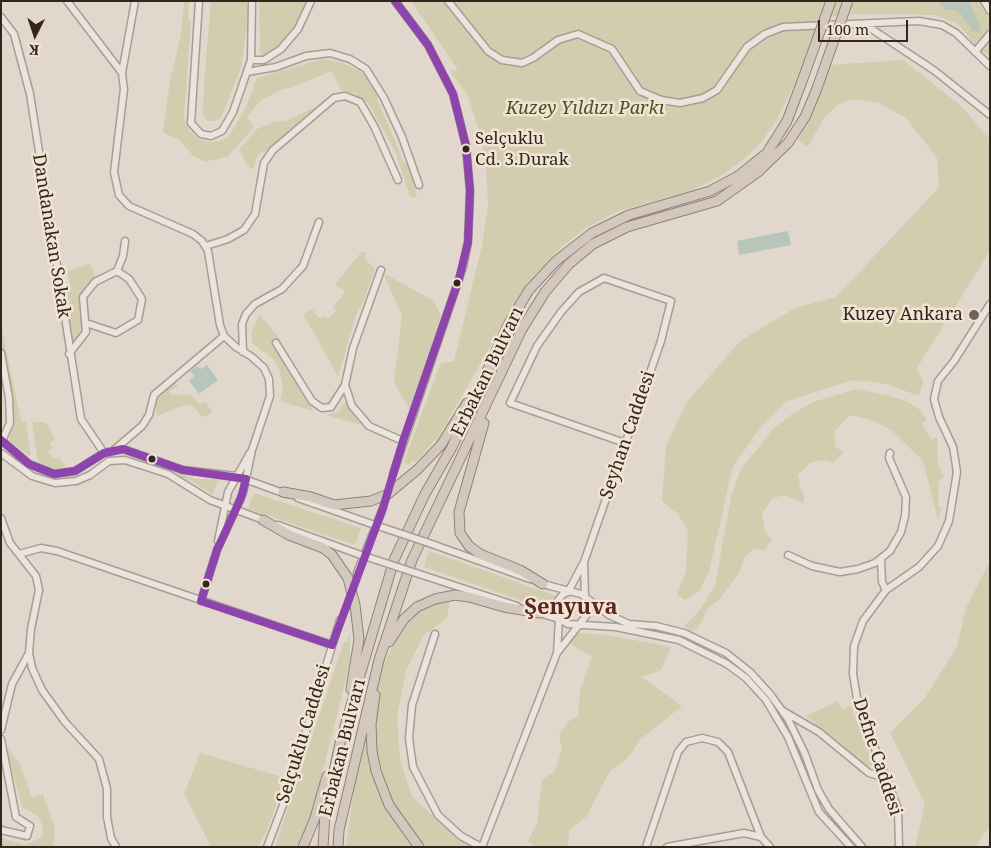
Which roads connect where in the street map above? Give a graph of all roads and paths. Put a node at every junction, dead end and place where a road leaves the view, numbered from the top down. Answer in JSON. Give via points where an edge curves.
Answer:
{"nodes":[{"id":1,"x":67,"y":1,"type":"edge"},
{"id":2,"x":135,"y":1,"type":"edge"},
{"id":3,"x":199,"y":1,"type":"edge"},
{"id":4,"x":252,"y":1,"type":"edge"},
{"id":5,"x":311,"y":1,"type":"edge"},
{"id":6,"x":395,"y":1,"type":"edge"},
{"id":7,"x":448,"y":1,"type":"edge"},
{"id":8,"x":831,"y":1,"type":"edge"},
{"id":9,"x":848,"y":1,"type":"edge"},
{"id":10,"x":984,"y":1,"type":"edge"},
{"id":11,"x":990,"y":12,"type":"edge"},
{"id":12,"x":1,"y":17,"type":"edge"},
{"id":13,"x":864,"y":24,"type":"junction"},
{"id":14,"x":990,"y":34,"type":"edge"},
{"id":15,"x":975,"y":52,"type":"junction"},
{"id":16,"x":251,"y":60,"type":"junction"},
{"id":17,"x":990,"y":66,"type":"edge"},
{"id":18,"x":122,"y":72,"type":"junction"},
{"id":19,"x":247,"y":72,"type":"junction"},
{"id":20,"x":990,"y":115,"type":"edge"},
{"id":21,"x":398,"y":180,"type":"dead end"},
{"id":22,"x":419,"y":185,"type":"dead end"},
{"id":23,"x":319,"y":222,"type":"dead end"},
{"id":24,"x":125,"y":242,"type":"dead end"},
{"id":25,"x":206,"y":246,"type":"junction"},
{"id":26,"x":381,"y":270,"type":"dead end"},
{"id":27,"x":116,"y":271,"type":"junction"},
{"id":28,"x":990,"y":304,"type":"edge"},
{"id":29,"x":86,"y":323,"type":"junction"},
{"id":30,"x":224,"y":336,"type":"junction"},
{"id":31,"x":276,"y":343,"type":"dead end"},
{"id":32,"x":243,"y":352,"type":"junction"},
{"id":33,"x":1,"y":353,"type":"edge"},
{"id":34,"x":69,"y":354,"type":"junction"},
{"id":35,"x":489,"y":366,"type":"junction"},
{"id":36,"x":505,"y":369,"type":"junction"},
{"id":37,"x":345,"y":385,"type":"junction"},
{"id":38,"x":2,"y":440,"type":"edge"},
{"id":39,"x":403,"y":441,"type":"junction"},
{"id":40,"x":625,"y":443,"type":"junction"},
{"id":41,"x":252,"y":450,"type":"junction"},
{"id":42,"x":113,"y":451,"type":"junction"},
{"id":43,"x":890,"y":452,"type":"dead end"},
{"id":44,"x":1,"y":453,"type":"edge"},
{"id":45,"x":104,"y":453,"type":"junction"},
{"id":46,"x":117,"y":459,"type":"junction"},
{"id":47,"x":393,"y":474,"type":"tunnel mouth"},
{"id":48,"x":236,"y":476,"type":"junction"},
{"id":49,"x":246,"y":479,"type":"junction"},
{"id":50,"x":283,"y":492,"type":"junction"},
{"id":51,"x":224,"y":506,"type":"junction"},
{"id":52,"x":383,"y":508,"type":"tunnel mouth"},
{"id":53,"x":235,"y":510,"type":"junction"},
{"id":54,"x":1,"y":518,"type":"edge"},
{"id":55,"x":263,"y":520,"type":"junction"},
{"id":56,"x":217,"y":550,"type":"junction"},
{"id":57,"x":20,"y":554,"type":"junction"},
{"id":58,"x":788,"y":554,"type":"dead end"},
{"id":59,"x":880,"y":558,"type":"junction"},
{"id":60,"x":584,"y":562,"type":"junction"},
{"id":61,"x":357,"y":573,"type":"tunnel mouth"},
{"id":62,"x":542,"y":584,"type":"junction"},
{"id":63,"x":886,"y":590,"type":"junction"},
{"id":64,"x":568,"y":592,"type":"junction"},
{"id":65,"x":585,"y":597,"type":"junction"},
{"id":66,"x":201,"y":601,"type":"junction"},
{"id":67,"x":540,"y":613,"type":"junction"},
{"id":68,"x":559,"y":619,"type":"junction"},
{"id":69,"x":340,"y":620,"type":"tunnel mouth"},
{"id":70,"x":578,"y":624,"type":"junction"},
{"id":71,"x":435,"y":634,"type":"dead end"},
{"id":72,"x":332,"y":645,"type":"junction"},
{"id":73,"x":29,"y":653,"type":"junction"},
{"id":74,"x":557,"y":653,"type":"junction"},
{"id":75,"x":379,"y":660,"type":"junction"},
{"id":76,"x":781,"y":710,"type":"junction"},
{"id":77,"x":1,"y":730,"type":"edge"},
{"id":78,"x":1,"y":739,"type":"edge"},
{"id":79,"x":340,"y":743,"type":"junction"},
{"id":80,"x":886,"y":778,"type":"junction"},
{"id":81,"x":1,"y":830,"type":"edge"},
{"id":82,"x":761,"y":837,"type":"junction"},
{"id":83,"x":116,"y":847,"type":"edge"},
{"id":84,"x":267,"y":847,"type":"edge"},
{"id":85,"x":303,"y":847,"type":"edge"},
{"id":86,"x":323,"y":847,"type":"edge"},
{"id":87,"x":338,"y":847,"type":"edge"},
{"id":88,"x":419,"y":847,"type":"edge"},
{"id":89,"x":481,"y":847,"type":"edge"},
{"id":90,"x":646,"y":847,"type":"edge"},
{"id":91,"x":667,"y":847,"type":"edge"},
{"id":92,"x":770,"y":847,"type":"edge"},
{"id":93,"x":851,"y":847,"type":"edge"},
{"id":94,"x":862,"y":847,"type":"edge"},
{"id":95,"x":899,"y":847,"type":"edge"}],
"edges":[{"from":1,"to":18,"type":"street"},
{"from":2,"to":18,"type":"street"},
{"from":3,"to":19,"type":"street","via":[[191,122],[201,134],[211,136],[222,131],[233,112]]},
{"from":4,"to":16,"type":"street"},
{"from":5,"to":16,"type":"street","via":[[298,29],[281,49],[264,60]]},
{"from":6,"to":39,"type":"street","via":[[428,45],[453,94],[466,146],[470,191],[468,242],[463,267]]},
{"from":7,"to":13,"type":"street","via":[[488,51],[502,60],[522,63],[558,40],[578,34],[612,49],[640,91],[661,100],[680,103],[703,98],[717,90],[747,47],[765,34],[783,28]]},
{"from":8,"to":35,"type":"highway","name":"Erbakan Bulvarı","bridge":true,"via":[[787,121],[767,153],[738,176],[710,191],[629,215],[592,233],[556,261],[529,290]]},
{"from":9,"to":36,"type":"highway","name":"Erbakan Bulvarı","bridge":true,"via":[[805,117],[788,142],[758,172],[717,201],[626,227],[593,244],[569,264],[545,292],[522,329]]},
{"from":10,"to":11,"type":"street"},
{"from":12,"to":34,"type":"street","name":"Dandanakan Sokak","via":[[14,34],[30,94]]},
{"from":13,"to":15,"type":"street","via":[[919,22],[942,25],[956,33]]},
{"from":13,"to":20,"type":"street","via":[[935,71]]},
{"from":14,"to":15,"type":"street"},
{"from":15,"to":17,"type":"street"},
{"from":16,"to":19,"type":"street"},
{"from":18,"to":25,"type":"street","via":[[124,89],[115,188],[129,206],[193,234]]},
{"from":19,"to":22,"type":"street","via":[[330,53],[350,59],[366,69],[384,98]]},
{"from":21,"to":25,"type":"street","via":[[360,102],[345,96],[334,98],[273,150],[264,163],[255,214],[244,230]]},
{"from":23,"to":32,"type":"street","via":[[303,266],[282,289],[255,304],[246,314],[242,324]]},
{"from":24,"to":27,"type":"street"},
{"from":25,"to":30,"type":"street"},
{"from":26,"to":37,"type":"street","via":[[352,348]]},
{"from":27,"to":29,"type":"street","via":[[95,282],[83,298]]},
{"from":27,"to":29,"type":"street","via":[[129,279],[142,299],[138,320],[116,333]]},
{"from":28,"to":63,"type":"street","name":"Defne Caddesi","via":[[938,381],[934,399],[953,447],[957,472],[949,521],[938,546],[919,566]]},
{"from":29,"to":34,"type":"street","via":[[86,332]]},
{"from":30,"to":32,"type":"street"},
{"from":30,"to":42,"type":"street","via":[[154,395],[149,415],[142,426]]},
{"from":31,"to":37,"type":"street","via":[[312,401],[322,408],[331,407]]},
{"from":32,"to":41,"type":"street","via":[[264,368],[269,379],[270,396]]},
{"from":33,"to":38,"type":"street","via":[[10,398],[10,423]]},
{"from":34,"to":45,"type":"street","name":"Dandanakan Sokak","via":[[81,418]]},
{"from":35,"to":50,"type":"highway","via":[[441,445],[388,494],[371,501],[334,505]]},
{"from":35,"to":79,"type":"highway","name":"Erbakan Bulvarı","via":[[394,560]]},
{"from":36,"to":62,"type":"highway","via":[[483,424],[467,479],[458,512],[460,533],[480,554],[520,570]]},
{"from":36,"to":75,"type":"highway","name":"Erbakan Bulvarı","via":[[412,560]]},
{"from":37,"to":39,"type":"street","via":[[352,406],[369,426]]},
{"from":38,"to":45,"type":"street","via":[[29,464],[54,474],[75,471]]},
{"from":39,"to":47,"type":"street"},
{"from":40,"to":40,"type":"street","name":"Seyhan Caddesi","via":[[672,301],[604,278],[585,288],[548,330],[510,403]]},
{"from":40,"to":60,"type":"street","name":"Seyhan Caddesi"},
{"from":41,"to":48,"type":"street"},
{"from":41,"to":49,"type":"street"},
{"from":42,"to":45,"type":"street"},
{"from":42,"to":48,"type":"street","via":[[133,451],[183,470]]},
{"from":43,"to":59,"type":"street","via":[[889,458],[906,497],[905,516],[890,552]]},
{"from":44,"to":46,"type":"street","via":[[32,476],[55,483],[90,476],[109,461]]},
{"from":45,"to":46,"type":"street"},
{"from":46,"to":51,"type":"street","via":[[168,474]]},
{"from":48,"to":49,"type":"street"},
{"from":48,"to":51,"type":"street"},
{"from":49,"to":50,"type":"street"},
{"from":49,"to":53,"type":"street"},
{"from":50,"to":62,"type":"street","bridge":true},
{"from":51,"to":53,"type":"street"},
{"from":51,"to":56,"type":"street"},
{"from":52,"to":61,"type":"street"},
{"from":53,"to":55,"type":"street"},
{"from":53,"to":56,"type":"street"},
{"from":54,"to":57,"type":"street","via":[[10,542]]},
{"from":55,"to":67,"type":"street","bridge":true},
{"from":55,"to":79,"type":"highway","via":[[322,548],[332,555],[348,578],[359,638]]},
{"from":56,"to":66,"type":"street"},
{"from":57,"to":66,"type":"street","via":[[41,548],[57,551]]},
{"from":57,"to":73,"type":"street","via":[[36,576],[39,590]]},
{"from":58,"to":59,"type":"street","via":[[812,566],[840,572],[858,569]]},
{"from":59,"to":63,"type":"street"},
{"from":60,"to":64,"type":"street"},
{"from":60,"to":65,"type":"street"},
{"from":62,"to":64,"type":"street"},
{"from":63,"to":80,"type":"street","name":"Defne Caddesi","via":[[863,620],[854,646],[852,674],[858,704]]},
{"from":64,"to":65,"type":"street","via":[[577,592]]},
{"from":64,"to":68,"type":"street","via":[[556,603]]},
{"from":65,"to":70,"type":"street","via":[[589,612]]},
{"from":65,"to":76,"type":"street","via":[[609,616],[629,624],[684,633],[726,653],[750,672]]},
{"from":66,"to":72,"type":"street"},
{"from":67,"to":68,"type":"street"},
{"from":67,"to":75,"type":"highway","via":[[455,595],[435,599],[417,606],[404,619]]},
{"from":68,"to":70,"type":"street","via":[[568,624]]},
{"from":68,"to":74,"type":"street"},
{"from":69,"to":72,"type":"street","name":"Selçuklu Caddesi"},
{"from":70,"to":74,"type":"street"},
{"from":70,"to":93,"type":"street","via":[[616,627],[679,640],[727,664],[746,678],[766,700],[788,737],[819,812]]},
{"from":71,"to":89,"type":"street","via":[[412,704],[409,738],[413,767],[438,815],[461,836]]},
{"from":72,"to":84,"type":"street","name":"Selçuklu Caddesi","via":[[285,800]]},
{"from":73,"to":77,"type":"street","via":[[12,684]]},
{"from":73,"to":83,"type":"street","via":[[42,690],[65,722],[99,759],[107,789],[111,838]]},
{"from":74,"to":89,"type":"street"},
{"from":75,"to":87,"type":"highway","name":"Erbakan Bulvarı","via":[[339,830]]},
{"from":75,"to":88,"type":"highway","via":[[371,724],[374,760],[390,805]]},
{"from":76,"to":80,"type":"street","via":[[819,732],[869,773]]},
{"from":76,"to":94,"type":"street","via":[[829,809]]},
{"from":78,"to":81,"type":"street","via":[[16,817],[30,826],[27,836]]},
{"from":79,"to":85,"type":"highway"},
{"from":79,"to":86,"type":"highway","name":"Erbakan Bulvarı","via":[[325,813]]},
{"from":80,"to":95,"type":"street","name":"Defne Caddesi","via":[[898,809]]},
{"from":82,"to":90,"type":"street","via":[[728,752],[718,742],[702,738],[686,742],[678,752]]},
{"from":82,"to":91,"type":"street","via":[[744,833]]},
{"from":82,"to":92,"type":"street"}]}
